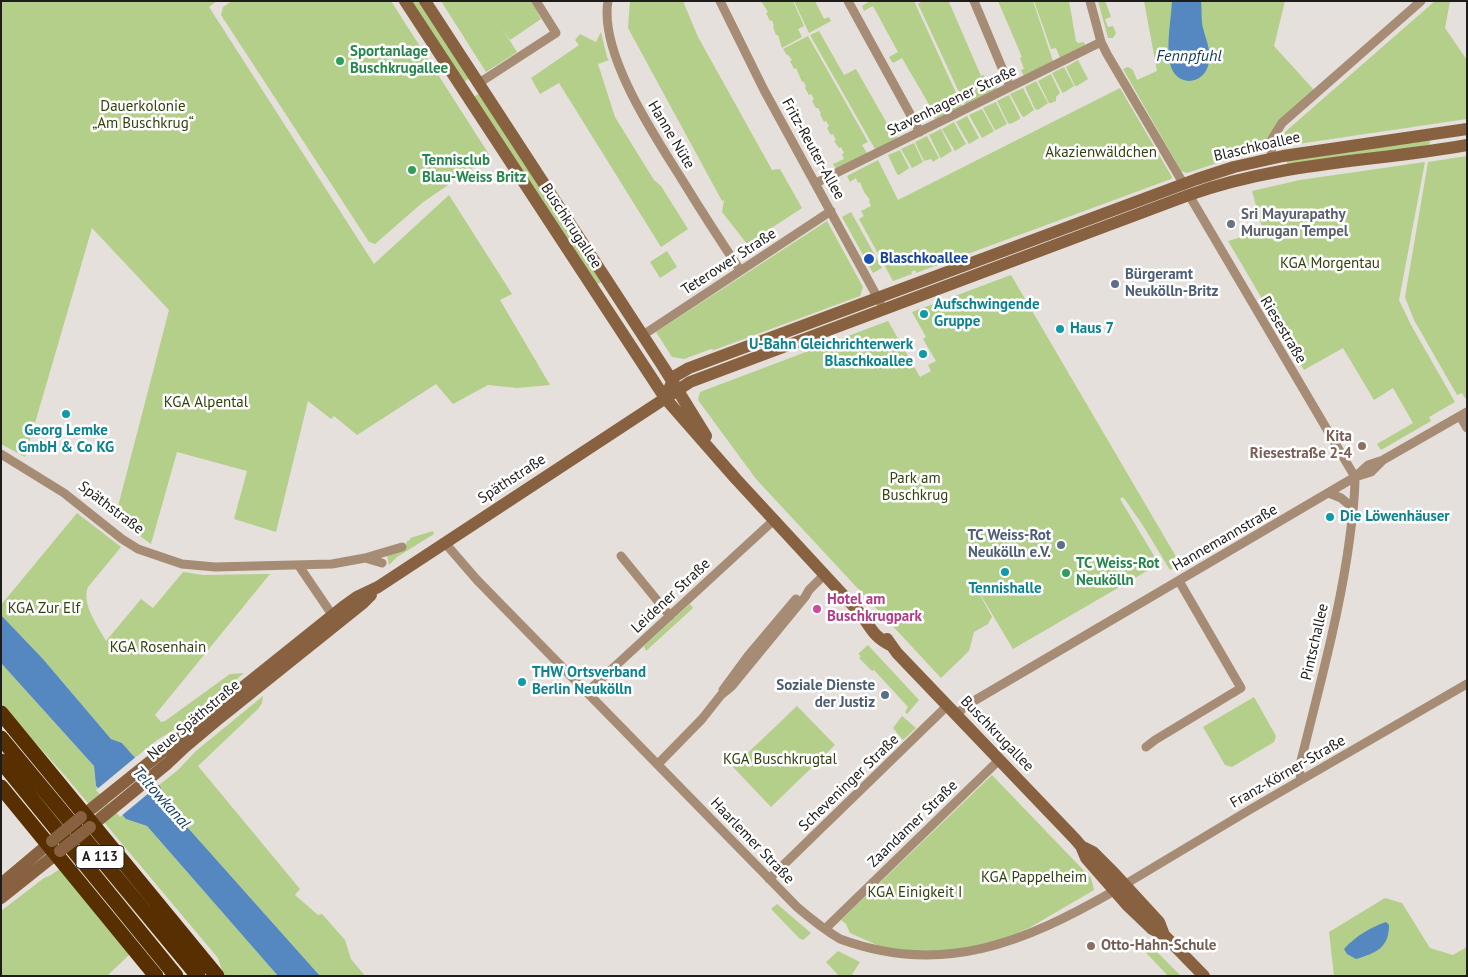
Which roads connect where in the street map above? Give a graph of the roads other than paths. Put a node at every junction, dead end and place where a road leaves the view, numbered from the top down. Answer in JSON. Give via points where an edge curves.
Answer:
{"nodes":[{"id":1,"x":405,"y":1,"type":"edge"},
{"id":2,"x":425,"y":1,"type":"edge"},
{"id":3,"x":536,"y":1,"type":"edge"},
{"id":4,"x":608,"y":1,"type":"edge"},
{"id":5,"x":720,"y":1,"type":"edge"},
{"id":6,"x":848,"y":1,"type":"edge"},
{"id":7,"x":974,"y":1,"type":"edge"},
{"id":8,"x":1090,"y":1,"type":"edge"},
{"id":9,"x":1421,"y":1,"type":"edge"},
{"id":10,"x":1101,"y":42,"type":"junction"},
{"id":11,"x":478,"y":83,"type":"junction"},
{"id":12,"x":1010,"y":87,"type":"junction"},
{"id":13,"x":464,"y":92,"type":"junction"},
{"id":14,"x":1467,"y":129,"type":"edge"},
{"id":15,"x":920,"y":132,"type":"junction"},
{"id":16,"x":1467,"y":145,"type":"edge"},
{"id":17,"x":1271,"y":159,"type":"junction"},
{"id":18,"x":816,"y":183,"type":"junction"},
{"id":19,"x":1183,"y":183,"type":"junction"},
{"id":20,"x":1189,"y":195,"type":"junction"},
{"id":21,"x":831,"y":211,"type":"junction"},
{"id":22,"x":740,"y":270,"type":"junction"},
{"id":23,"x":609,"y":283,"type":"junction"},
{"id":24,"x":595,"y":293,"type":"junction"},
{"id":25,"x":878,"y":297,"type":"junction"},
{"id":26,"x":884,"y":309,"type":"junction"},
{"id":27,"x":643,"y":335,"type":"junction"},
{"id":28,"x":675,"y":385,"type":"junction"},
{"id":29,"x":665,"y":398,"type":"junction"},
{"id":30,"x":1463,"y":414,"type":"edge"},
{"id":31,"x":1467,"y":428,"type":"edge"},
{"id":32,"x":1,"y":454,"type":"edge"},
{"id":33,"x":720,"y":460,"type":"junction"},
{"id":34,"x":1355,"y":477,"type":"junction"},
{"id":35,"x":1329,"y":493,"type":"junction"},
{"id":36,"x":1353,"y":508,"type":"junction"},
{"id":37,"x":774,"y":520,"type":"junction"},
{"id":38,"x":445,"y":542,"type":"junction"},
{"id":39,"x":402,"y":547,"type":"dead end"},
{"id":40,"x":621,"y":556,"type":"dead end"},
{"id":41,"x":365,"y":558,"type":"junction"},
{"id":42,"x":382,"y":563,"type":"dead end"},
{"id":43,"x":299,"y":566,"type":"junction"},
{"id":44,"x":824,"y":575,"type":"junction"},
{"id":45,"x":1179,"y":581,"type":"junction"},
{"id":46,"x":670,"y":616,"type":"junction"},
{"id":47,"x":335,"y":618,"type":"junction"},
{"id":48,"x":1467,"y":684,"type":"edge"},
{"id":49,"x":587,"y":692,"type":"junction"},
{"id":50,"x":952,"y":710,"type":"junction"},
{"id":51,"x":1,"y":713,"type":"edge"},
{"id":52,"x":1,"y":738,"type":"edge"},
{"id":53,"x":1146,"y":747,"type":"dead end"},
{"id":54,"x":1000,"y":760,"type":"junction"},
{"id":55,"x":1,"y":761,"type":"edge"},
{"id":56,"x":658,"y":764,"type":"junction"},
{"id":57,"x":1301,"y":780,"type":"junction"},
{"id":58,"x":1,"y":787,"type":"edge"},
{"id":59,"x":87,"y":821,"type":"junction"},
{"id":60,"x":54,"y":848,"type":"junction"},
{"id":61,"x":769,"y":879,"type":"junction"},
{"id":62,"x":1,"y":884,"type":"edge"},
{"id":63,"x":1119,"y":888,"type":"junction"},
{"id":64,"x":1,"y":898,"type":"edge"},
{"id":65,"x":825,"y":930,"type":"junction"},
{"id":66,"x":990,"y":956,"type":"dead end"},
{"id":67,"x":892,"y":961,"type":"dead end"},
{"id":68,"x":156,"y":976,"type":"edge"},
{"id":69,"x":176,"y":976,"type":"edge"},
{"id":70,"x":198,"y":976,"type":"edge"},
{"id":71,"x":217,"y":976,"type":"edge"},
{"id":72,"x":1204,"y":976,"type":"edge"}],
"edges":[{"from":1,"to":13,"type":"main road","name":"Buschkrugallee"},
{"from":2,"to":11,"type":"main road","name":"Buschkrugallee"},
{"from":3,"to":11,"type":"street","via":[[556,33]]},
{"from":4,"to":22,"type":"street","name":"Hanne Nüte","via":[[609,29],[630,92],[646,124]]},
{"from":5,"to":18,"type":"street","name":"Fritz-Reuter-Allee","via":[[764,90]]},
{"from":6,"to":15,"type":"street"},
{"from":7,"to":12,"type":"street"},
{"from":8,"to":10,"type":"street"},
{"from":9,"to":17,"type":"street","via":[[1282,123],[1272,139]]},
{"from":10,"to":12,"type":"street","name":"Stavenhagener Straße"},
{"from":10,"to":19,"type":"street"},
{"from":11,"to":13,"type":"main road"},
{"from":11,"to":23,"type":"main road","name":"Buschkrugallee"},
{"from":12,"to":15,"type":"street","name":"Stavenhagener Straße"},
{"from":13,"to":24,"type":"main road","name":"Buschkrugallee"},
{"from":14,"to":17,"type":"main road","name":"Blaschkoallee"},
{"from":15,"to":18,"type":"street","name":"Stavenhagener Straße"},
{"from":16,"to":20,"type":"main road","name":"Blaschkoallee","via":[[1284,169]]},
{"from":17,"to":19,"type":"main road","name":"Blaschkoallee"},
{"from":18,"to":21,"type":"street","name":"Fritz-Reuter-Allee"},
{"from":19,"to":25,"type":"main road","name":"Blaschkoallee"},
{"from":20,"to":26,"type":"main road","name":"Blaschkoallee"},
{"from":20,"to":34,"type":"street","name":"Riesestraße"},
{"from":21,"to":22,"type":"street","name":"Teterower Straße"},
{"from":21,"to":25,"type":"street","name":"Fritz-Reuter-Allee"},
{"from":22,"to":27,"type":"street","name":"Teterower Straße"},
{"from":23,"to":24,"type":"main road"},
{"from":23,"to":27,"type":"main road","name":"Buschkrugallee"},
{"from":24,"to":29,"type":"main road","name":"Buschkrugallee"},
{"from":25,"to":26,"type":"street","name":"Fritz-Reuter-Allee"},
{"from":25,"to":28,"type":"main road","name":"Blaschkoallee","via":[[689,368],[680,373]]},
{"from":26,"to":28,"type":"main road","name":"Blaschkoallee"},
{"from":27,"to":28,"type":"main road","name":"Buschkrugallee"},
{"from":28,"to":29,"type":"main road","name":"Späthstraße"},
{"from":28,"to":33,"type":"main road","name":"Buschkrugallee"},
{"from":29,"to":33,"type":"main road","name":"Buschkrugallee"},
{"from":29,"to":38,"type":"main road","name":"Späthstraße"},
{"from":30,"to":31,"type":"street"},
{"from":30,"to":34,"type":"street","name":"Hannemannstraße","via":[[1383,460],[1368,465]]},
{"from":32,"to":43,"type":"street","name":"Späthstraße","via":[[64,493],[122,539],[158,557],[202,567]]},
{"from":33,"to":37,"type":"main road","name":"Buschkrugallee"},
{"from":34,"to":35,"type":"street","name":"Hannemannstraße"},
{"from":34,"to":36,"type":"street","name":"Pintschallee"},
{"from":35,"to":36,"type":"street"},
{"from":35,"to":45,"type":"street","name":"Hannemannstraße"},
{"from":36,"to":57,"type":"street","name":"Pintschallee","via":[[1336,616],[1299,769]]},
{"from":37,"to":44,"type":"main road","name":"Buschkrugallee"},
{"from":37,"to":46,"type":"street","name":"Leidener Straße"},
{"from":38,"to":47,"type":"main road","name":"Späthstraße","via":[[378,587],[357,597]]},
{"from":38,"to":49,"type":"street","name":"Haarlemer Straße","via":[[477,580]]},
{"from":39,"to":41,"type":"street","name":"Späthstraße"},
{"from":40,"to":46,"type":"street"},
{"from":41,"to":42,"type":"street","name":"Späthstraße"},
{"from":41,"to":43,"type":"street","name":"Späthstraße"},
{"from":43,"to":47,"type":"street"},
{"from":44,"to":50,"type":"main road","name":"Buschkrugallee","via":[[878,638],[890,645]]},
{"from":44,"to":56,"type":"street","via":[[809,590],[801,593],[725,685],[702,719]]},
{"from":45,"to":50,"type":"street","name":"Hannemannstraße","via":[[967,705]]},
{"from":45,"to":53,"type":"street","via":[[1241,688]]},
{"from":46,"to":49,"type":"street","name":"Leidener Straße"},
{"from":47,"to":59,"type":"main road","name":"Neue Späthstraße"},
{"from":48,"to":57,"type":"street","name":"Franz-Körner-Straße"},
{"from":49,"to":56,"type":"street","name":"Haarlemer Straße"},
{"from":50,"to":54,"type":"main road","name":"Buschkrugallee"},
{"from":50,"to":61,"type":"street","name":"Scheveninger Straße"},
{"from":51,"to":59,"type":"highway"},
{"from":52,"to":70,"type":"highway","number":"A 113"},
{"from":54,"to":63,"type":"main road","name":"Buschkrugallee","via":[[1081,846],[1086,858]]},
{"from":54,"to":65,"type":"street","name":"Zaandamer Straße"},
{"from":55,"to":69,"type":"highway","number":"A 113"},
{"from":56,"to":61,"type":"street","name":"Haarlemer Straße"},
{"from":57,"to":63,"type":"street","name":"Franz-Körner-Straße"},
{"from":58,"to":60,"type":"highway"},
{"from":59,"to":60,"type":"main road","name":"Neue Späthstraße","bridge":true},
{"from":59,"to":71,"type":"highway"},
{"from":60,"to":62,"type":"main road","name":"Neue Späthstraße"},
{"from":60,"to":64,"type":"main road","name":"Neue Späthstraße"},
{"from":60,"to":68,"type":"highway"},
{"from":61,"to":65,"type":"street","name":"Haarlemer Straße"},
{"from":63,"to":66,"type":"street","via":[[1033,938]]},
{"from":63,"to":72,"type":"main road","name":"Buschkrugallee","via":[[1159,922],[1164,935]]},
{"from":65,"to":67,"type":"street","name":"Haarlemer Straße","via":[[857,948]]}]}
